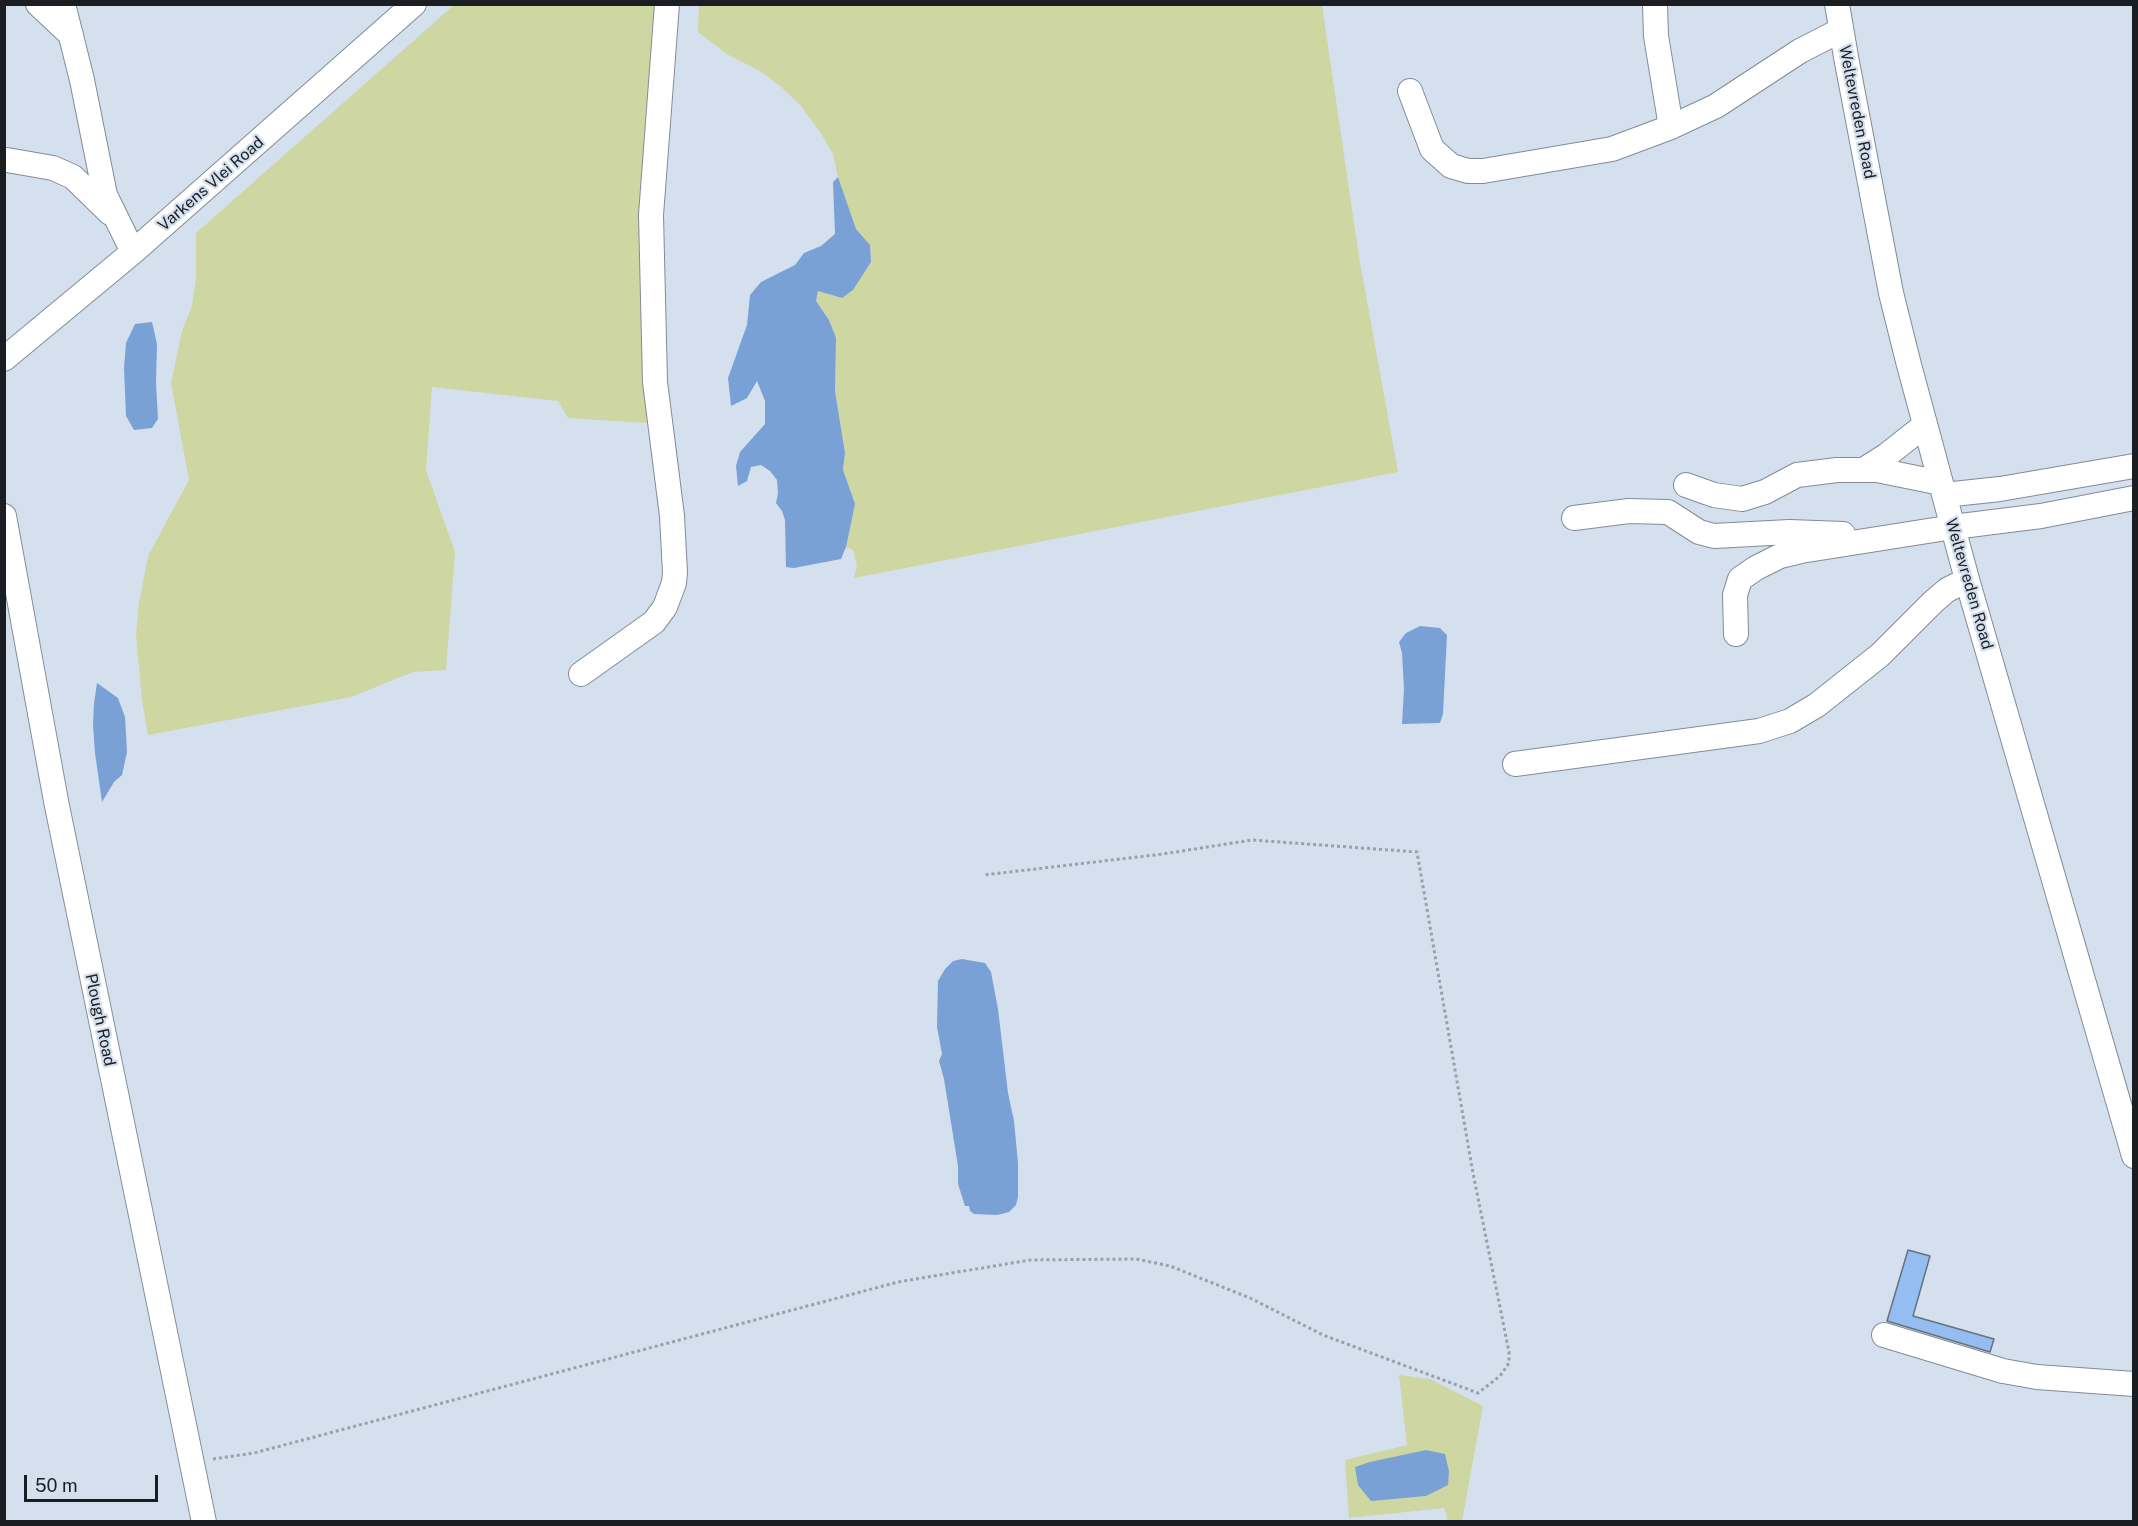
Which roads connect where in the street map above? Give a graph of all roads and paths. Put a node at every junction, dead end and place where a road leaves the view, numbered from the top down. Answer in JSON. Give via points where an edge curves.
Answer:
{"nodes":[{"id":1,"x":38,"y":4,"type":"edge"},
{"id":2,"x":63,"y":4,"type":"edge"},
{"id":3,"x":414,"y":4,"type":"edge"},
{"id":4,"x":667,"y":4,"type":"edge"},
{"id":5,"x":1655,"y":4,"type":"edge"},
{"id":6,"x":1838,"y":4,"type":"edge"},
{"id":7,"x":1841,"y":30,"type":"junction"},
{"id":8,"x":72,"y":36,"type":"junction"},
{"id":9,"x":1410,"y":91,"type":"dead end"},
{"id":10,"x":1671,"y":127,"type":"junction"},
{"id":11,"x":8,"y":160,"type":"dead end"},
{"id":12,"x":116,"y":218,"type":"junction"},
{"id":13,"x":132,"y":252,"type":"junction"},
{"id":14,"x":4,"y":359,"type":"edge"},
{"id":15,"x":1925,"y":425,"type":"junction"},
{"id":16,"x":2133,"y":466,"type":"edge"},
{"id":17,"x":1865,"y":469,"type":"junction"},
{"id":18,"x":1686,"y":485,"type":"dead end"},
{"id":19,"x":1942,"y":489,"type":"junction"},
{"id":20,"x":2133,"y":498,"type":"edge"},
{"id":21,"x":4,"y":516,"type":"edge"},
{"id":22,"x":1574,"y":518,"type":"dead end"},
{"id":23,"x":1953,"y":527,"type":"junction"},
{"id":24,"x":1893,"y":537,"type":"junction"},
{"id":25,"x":1968,"y":583,"type":"junction"},
{"id":26,"x":1736,"y":634,"type":"dead end"},
{"id":27,"x":581,"y":674,"type":"dead end"},
{"id":28,"x":1515,"y":764,"type":"dead end"},
{"id":29,"x":984,"y":875,"type":"dead end"},
{"id":30,"x":2133,"y":1156,"type":"edge"},
{"id":31,"x":1884,"y":1335,"type":"dead end"},
{"id":32,"x":2133,"y":1384,"type":"edge"},
{"id":33,"x":193,"y":1462,"type":"junction"},
{"id":34,"x":204,"y":1521,"type":"edge"}],
"edges":[{"from":1,"to":8,"type":"street"},
{"from":2,"to":8,"type":"street"},
{"from":3,"to":13,"type":"street","name":"Varkens Vlei Road"},
{"from":4,"to":27,"type":"street","via":[[651,215],[655,382],[672,516],[674,584],[666,607],[654,622]]},
{"from":5,"to":10,"type":"street","via":[[1656,36]]},
{"from":6,"to":7,"type":"street","name":"Weltevreden Road"},
{"from":7,"to":10,"type":"street","via":[[1800,51],[1716,106]]},
{"from":7,"to":15,"type":"street","name":"Weltevreden Road","via":[[1891,293]]},
{"from":8,"to":12,"type":"street","via":[[105,195]]},
{"from":9,"to":10,"type":"street","via":[[1432,149],[1451,166],[1468,171],[1587,154]]},
{"from":11,"to":12,"type":"street","via":[[53,168],[73,177]]},
{"from":12,"to":13,"type":"street"},
{"from":13,"to":14,"type":"street","name":"Varkens Vlei Road"},
{"from":15,"to":17,"type":"street"},
{"from":15,"to":19,"type":"street","name":"Weltevreden Road"},
{"from":16,"to":19,"type":"street","via":[[2000,489]]},
{"from":17,"to":18,"type":"street","via":[[1797,476],[1742,499]]},
{"from":17,"to":19,"type":"street"},
{"from":19,"to":23,"type":"street","name":"Weltevreden Road"},
{"from":20,"to":23,"type":"street","via":[[2041,516]]},
{"from":21,"to":33,"type":"street","name":"Plough Road","via":[[56,801]]},
{"from":22,"to":24,"type":"street","via":[[1629,511],[1668,512],[1699,532],[1714,536],[1789,532]]},
{"from":23,"to":24,"type":"street"},
{"from":23,"to":25,"type":"street","name":"Weltevreden Road"},
{"from":24,"to":26,"type":"street","via":[[1794,552],[1756,568],[1740,579],[1736,588]]},
{"from":25,"to":28,"type":"street","via":[[1940,596],[1880,655],[1817,705],[1790,721],[1759,731]]},
{"from":25,"to":30,"type":"street","name":"Weltevreden Road"},
{"from":29,"to":33,"type":"path","via":[[1252,840],[1417,852],[1509,1352],[1509,1363],[1500,1376],[1478,1393],[1323,1335],[1250,1298],[1170,1266],[1136,1259],[1030,1260],[898,1282],[266,1450]]},
{"from":31,"to":32,"type":"street","via":[[2003,1371]]},
{"from":33,"to":34,"type":"street","name":"Plough Road"}]}
